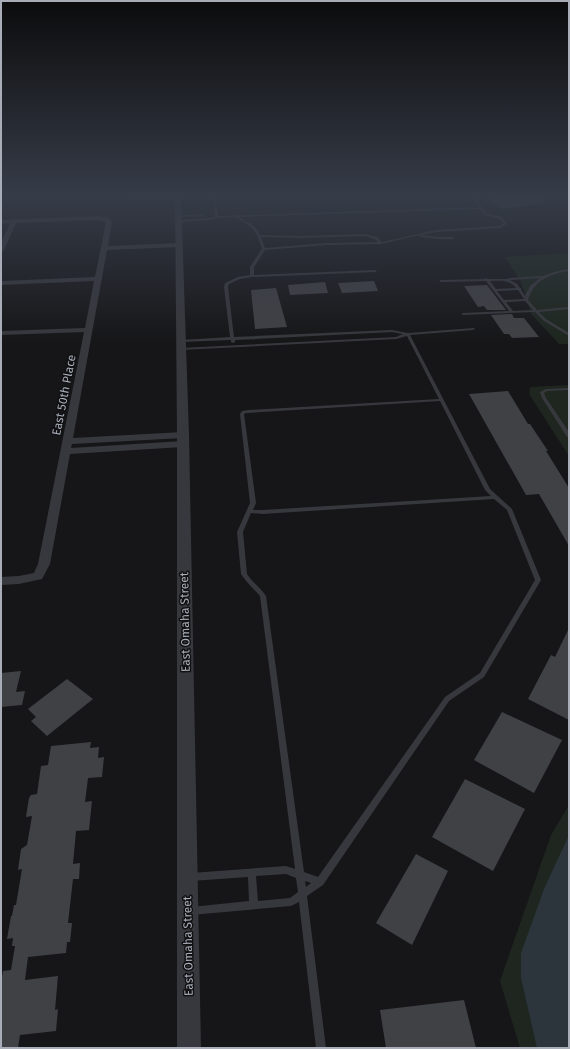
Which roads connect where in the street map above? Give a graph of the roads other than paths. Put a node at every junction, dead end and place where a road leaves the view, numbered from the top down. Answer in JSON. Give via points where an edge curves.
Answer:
{"nodes":[{"id":1,"x":104,"y":245,"type":"edge"},
{"id":2,"x":179,"y":245,"type":"joint"},
{"id":3,"x":262,"y":245,"type":"edge"},
{"id":4,"x":315,"y":245,"type":"edge"},
{"id":5,"x":103,"y":248,"type":"junction"},
{"id":6,"x":264,"y":249,"type":"junction"},
{"id":7,"x":569,"y":270,"type":"edge"},
{"id":8,"x":375,"y":271,"type":"dead end"},
{"id":9,"x":252,"y":276,"type":"junction"},
{"id":10,"x":545,"y":276,"type":"junction"},
{"id":11,"x":98,"y":279,"type":"junction"},
{"id":12,"x":486,"y":279,"type":"junction"},
{"id":13,"x":508,"y":280,"type":"junction"},
{"id":14,"x":441,"y":281,"type":"dead end"},
{"id":15,"x":1,"y":283,"type":"edge"},
{"id":16,"x":520,"y":289,"type":"junction"},
{"id":17,"x":494,"y":290,"type":"junction"},
{"id":18,"x":526,"y":300,"type":"junction"},
{"id":19,"x":503,"y":301,"type":"junction"},
{"id":20,"x":569,"y":308,"type":"edge"},
{"id":21,"x":535,"y":311,"type":"junction"},
{"id":22,"x":512,"y":312,"type":"junction"},
{"id":23,"x":463,"y":314,"type":"dead end"},
{"id":24,"x":473,"y":329,"type":"dead end"},
{"id":25,"x":88,"y":330,"type":"junction"},
{"id":26,"x":1,"y":333,"type":"edge"},
{"id":27,"x":408,"y":334,"type":"junction"},
{"id":28,"x":569,"y":335,"type":"edge"},
{"id":29,"x":232,"y":339,"type":"junction"},
{"id":30,"x":181,"y":345,"type":"junction"},
{"id":31,"x":233,"y":346,"type":"junction"},
{"id":32,"x":569,"y":389,"type":"edge"},
{"id":33,"x":442,"y":400,"type":"junction"},
{"id":34,"x":569,"y":436,"type":"edge"},
{"id":35,"x":183,"y":439,"type":"junction"},
{"id":36,"x":66,"y":446,"type":"junction"},
{"id":37,"x":496,"y":497,"type":"junction"},
{"id":38,"x":250,"y":511,"type":"junction"},
{"id":39,"x":1,"y":581,"type":"edge"},
{"id":40,"x":252,"y":872,"type":"junction"},
{"id":41,"x":300,"y":875,"type":"junction"},
{"id":42,"x":187,"y":878,"type":"junction"},
{"id":43,"x":320,"y":882,"type":"junction"},
{"id":44,"x":302,"y":895,"type":"junction"},
{"id":45,"x":254,"y":906,"type":"junction"},
{"id":46,"x":188,"y":911,"type":"junction"},
{"id":47,"x":189,"y":1048,"type":"edge"},
{"id":48,"x":321,"y":1048,"type":"edge"}],
"edges":[{"from":1,"to":5,"type":"street","name":"East 50th Place"},
{"from":2,"to":5,"type":"street"},
{"from":2,"to":30,"type":"street","name":"East Omaha Street"},
{"from":3,"to":6,"type":"lane"},
{"from":4,"to":6,"type":"lane"},
{"from":5,"to":11,"type":"street","name":"East 50th Place"},
{"from":6,"to":9,"type":"lane","via":[[252,268]]},
{"from":7,"to":10,"type":"lane"},
{"from":8,"to":9,"type":"lane"},
{"from":9,"to":29,"type":"lane","via":[[233,279],[227,283]]},
{"from":10,"to":13,"type":"lane"},
{"from":10,"to":18,"type":"lane","via":[[534,284]]},
{"from":11,"to":15,"type":"street"},
{"from":11,"to":25,"type":"street","name":"East 50th Place"},
{"from":12,"to":13,"type":"lane"},
{"from":12,"to":14,"type":"lane"},
{"from":12,"to":17,"type":"lane"},
{"from":13,"to":16,"type":"lane"},
{"from":16,"to":17,"type":"lane"},
{"from":16,"to":18,"type":"lane"},
{"from":17,"to":19,"type":"lane"},
{"from":18,"to":19,"type":"lane"},
{"from":18,"to":21,"type":"lane"},
{"from":19,"to":22,"type":"lane"},
{"from":20,"to":21,"type":"lane"},
{"from":21,"to":22,"type":"lane"},
{"from":21,"to":28,"type":"lane"},
{"from":22,"to":23,"type":"lane"},
{"from":24,"to":27,"type":"lane"},
{"from":25,"to":26,"type":"street"},
{"from":25,"to":36,"type":"street","name":"East 50th Place"},
{"from":27,"to":29,"type":"lane","via":[[392,331]]},
{"from":27,"to":31,"type":"lane","via":[[396,338]]},
{"from":27,"to":33,"type":"lane"},
{"from":29,"to":30,"type":"lane"},
{"from":29,"to":31,"type":"lane"},
{"from":30,"to":31,"type":"lane"},
{"from":30,"to":35,"type":"street","name":"East Omaha Street"},
{"from":32,"to":34,"type":"lane","via":[[542,392]]},
{"from":33,"to":37,"type":"lane","via":[[488,490]]},
{"from":33,"to":38,"type":"lane","via":[[244,412],[242,414],[253,503]]},
{"from":35,"to":36,"type":"street"},
{"from":35,"to":42,"type":"street","name":"East Omaha Street"},
{"from":36,"to":39,"type":"street","name":"East 50th Place","via":[[44,564],[38,576]]},
{"from":37,"to":38,"type":"lane"},
{"from":37,"to":43,"type":"lane","via":[[509,509],[538,580],[482,675],[447,699]]},
{"from":38,"to":41,"type":"lane","via":[[240,532],[244,574],[263,596]]},
{"from":40,"to":41,"type":"lane","via":[[286,870]]},
{"from":40,"to":42,"type":"lane"},
{"from":40,"to":45,"type":"lane"},
{"from":41,"to":43,"type":"lane"},
{"from":41,"to":44,"type":"lane"},
{"from":42,"to":46,"type":"street","name":"East Omaha Street"},
{"from":43,"to":44,"type":"lane"},
{"from":44,"to":45,"type":"lane","via":[[292,902]]},
{"from":44,"to":48,"type":"lane"},
{"from":45,"to":46,"type":"lane"},
{"from":46,"to":47,"type":"street","name":"East Omaha Street"}]}
